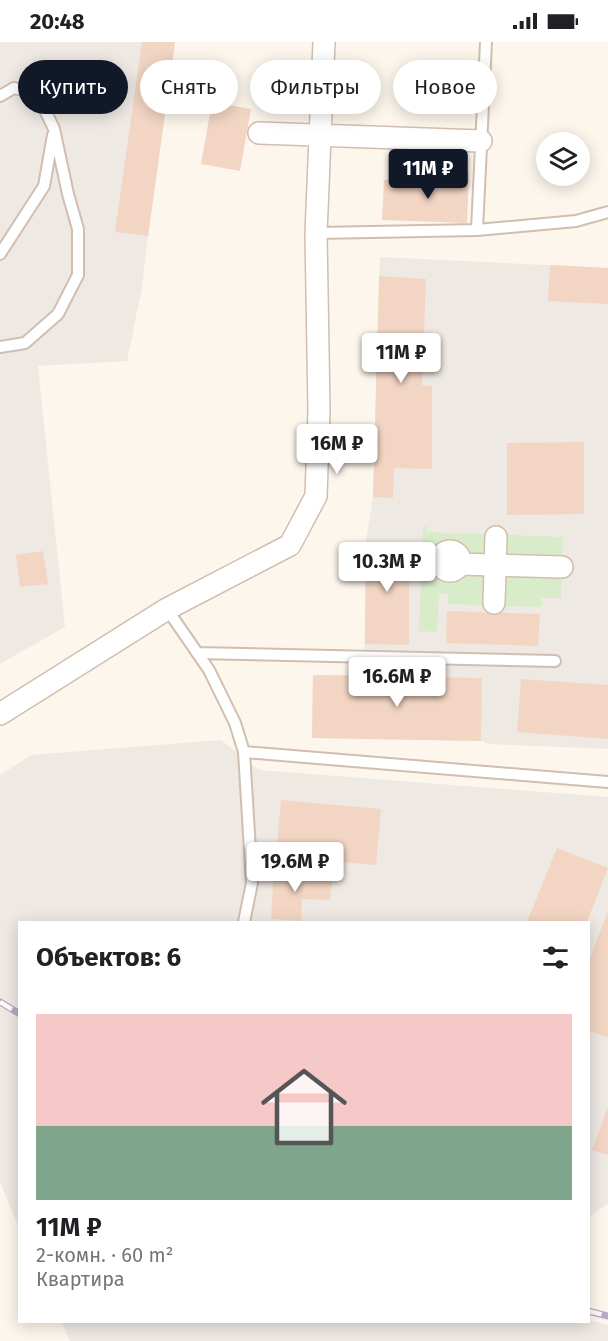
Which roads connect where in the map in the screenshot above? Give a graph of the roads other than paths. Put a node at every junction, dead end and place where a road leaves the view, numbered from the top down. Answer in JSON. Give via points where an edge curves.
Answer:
{"nodes":[{"id":1,"x":324,"y":42,"type":"edge"},
{"id":2,"x":486,"y":42,"type":"edge"},
{"id":3,"x":0,"y":96,"type":"edge"},
{"id":4,"x":54,"y":129,"type":"junction"},
{"id":5,"x":259,"y":132,"type":"dead end"},
{"id":6,"x":320,"y":135,"type":"junction"},
{"id":7,"x":481,"y":141,"type":"junction"},
{"id":8,"x":608,"y":212,"type":"edge"},
{"id":9,"x":477,"y":230,"type":"junction"},
{"id":10,"x":316,"y":233,"type":"junction"},
{"id":11,"x":0,"y":254,"type":"edge"},
{"id":12,"x":0,"y":347,"type":"edge"},
{"id":13,"x":496,"y":537,"type":"dead end"},
{"id":14,"x":455,"y":550,"type":"dead end"},
{"id":15,"x":495,"y":566,"type":"junction"},
{"id":16,"x":562,"y":567,"type":"dead end"},
{"id":17,"x":494,"y":603,"type":"dead end"},
{"id":18,"x":167,"y":609,"type":"junction"},
{"id":19,"x":197,"y":652,"type":"junction"},
{"id":20,"x":555,"y":661,"type":"dead end"},
{"id":21,"x":0,"y":714,"type":"edge"},
{"id":22,"x":244,"y":752,"type":"junction"},
{"id":23,"x":608,"y":782,"type":"edge"},
{"id":24,"x":244,"y":921,"type":"edge"}],
"edges":[{"from":1,"to":6,"type":"street"},
{"from":2,"to":7,"type":"lane"},
{"from":3,"to":4,"type":"lane","via":[[14,88],[37,93]]},
{"from":4,"to":11,"type":"lane","via":[[44,186]]},
{"from":4,"to":12,"type":"lane","via":[[78,229],[78,275],[58,314],[25,343]]},
{"from":5,"to":6,"type":"street"},
{"from":6,"to":7,"type":"street"},
{"from":6,"to":10,"type":"street"},
{"from":7,"to":9,"type":"lane"},
{"from":8,"to":9,"type":"lane","via":[[576,221]]},
{"from":9,"to":10,"type":"lane"},
{"from":10,"to":18,"type":"street","via":[[316,496],[290,544]]},
{"from":13,"to":15,"type":"street"},
{"from":14,"to":15,"type":"street"},
{"from":15,"to":16,"type":"street"},
{"from":15,"to":17,"type":"street"},
{"from":18,"to":19,"type":"lane"},
{"from":18,"to":21,"type":"street"},
{"from":19,"to":20,"type":"lane"},
{"from":19,"to":22,"type":"lane","via":[[235,723]]},
{"from":22,"to":23,"type":"lane"},
{"from":22,"to":24,"type":"lane","via":[[252,883]]}]}
